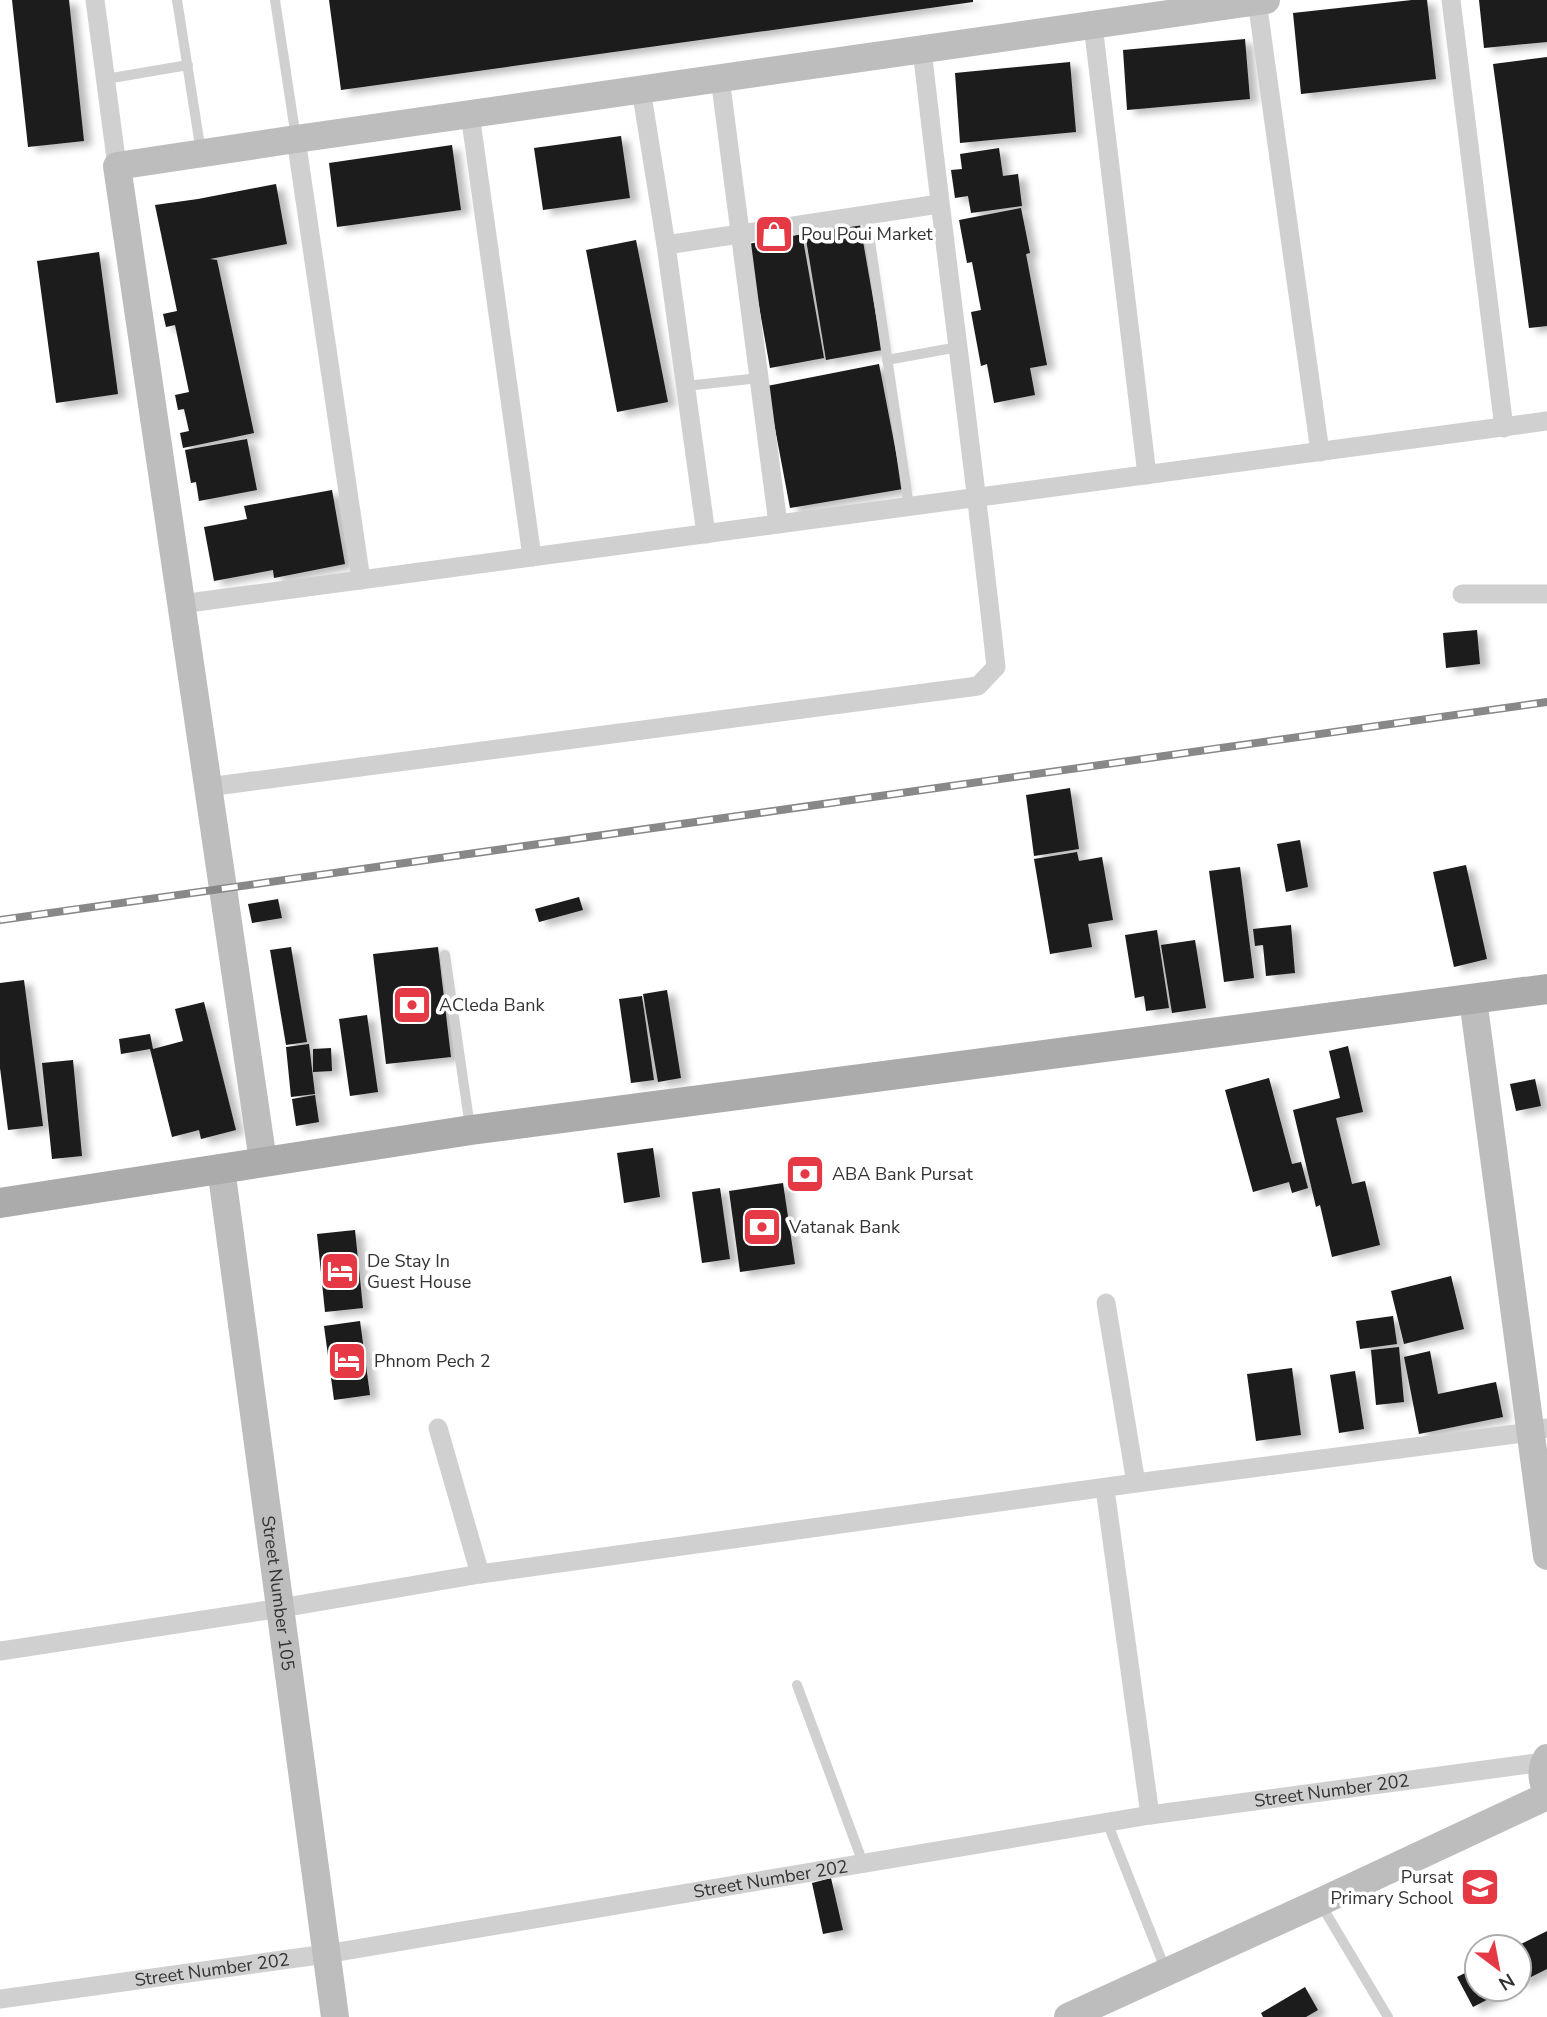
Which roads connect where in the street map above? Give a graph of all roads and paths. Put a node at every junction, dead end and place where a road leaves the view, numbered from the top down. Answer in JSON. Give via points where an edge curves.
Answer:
{"nodes":[{"id":1,"x":95,"y":0,"type":"edge"},
{"id":2,"x":177,"y":0,"type":"edge"},
{"id":3,"x":275,"y":0,"type":"edge"},
{"id":4,"x":1451,"y":0,"type":"edge"},
{"id":5,"x":1261,"y":1,"type":"edge"},
{"id":6,"x":1093,"y":25,"type":"junction"},
{"id":7,"x":922,"y":49,"type":"junction"},
{"id":8,"x":188,"y":65,"type":"junction"},
{"id":9,"x":720,"y":78,"type":"junction"},
{"id":10,"x":106,"y":79,"type":"junction"},
{"id":11,"x":641,"y":89,"type":"junction"},
{"id":12,"x":470,"y":114,"type":"junction"},
{"id":13,"x":296,"y":139,"type":"junction"},
{"id":14,"x":202,"y":153,"type":"junction"},
{"id":15,"x":117,"y":166,"type":"junction"},
{"id":16,"x":939,"y":204,"type":"junction"},
{"id":17,"x":866,"y":214,"type":"junction"},
{"id":18,"x":740,"y":233,"type":"junction"},
{"id":19,"x":666,"y":245,"type":"junction"},
{"id":20,"x":958,"y":347,"type":"junction"},
{"id":21,"x":887,"y":360,"type":"junction"},
{"id":22,"x":760,"y":378,"type":"junction"},
{"id":23,"x":685,"y":386,"type":"junction"},
{"id":24,"x":1547,"y":421,"type":"edge"},
{"id":25,"x":1504,"y":428,"type":"junction"},
{"id":26,"x":1320,"y":452,"type":"junction"},
{"id":27,"x":1147,"y":475,"type":"junction"},
{"id":28,"x":978,"y":498,"type":"junction"},
{"id":29,"x":909,"y":507,"type":"junction"},
{"id":30,"x":778,"y":524,"type":"junction"},
{"id":31,"x":706,"y":534,"type":"junction"},
{"id":32,"x":532,"y":557,"type":"junction"},
{"id":33,"x":361,"y":580,"type":"junction"},
{"id":34,"x":1462,"y":594,"type":"dead end"},
{"id":35,"x":1547,"y":594,"type":"edge"},
{"id":36,"x":181,"y":604,"type":"junction"},
{"id":37,"x":208,"y":787,"type":"junction"},
{"id":38,"x":445,"y":955,"type":"dead end"},
{"id":39,"x":1547,"y":989,"type":"edge"},
{"id":40,"x":1473,"y":999,"type":"junction"},
{"id":41,"x":471,"y":1130,"type":"junction"},
{"id":42,"x":263,"y":1161,"type":"junction"},
{"id":43,"x":221,"y":1168,"type":"junction"},
{"id":44,"x":0,"y":1203,"type":"edge"},
{"id":45,"x":1106,"y":1303,"type":"dead end"},
{"id":46,"x":438,"y":1428,"type":"dead end"},
{"id":47,"x":1539,"y":1430,"type":"edge"},
{"id":48,"x":1136,"y":1483,"type":"junction"},
{"id":49,"x":1105,"y":1489,"type":"junction"},
{"id":50,"x":1547,"y":1556,"type":"edge"},
{"id":51,"x":480,"y":1574,"type":"junction"},
{"id":52,"x":281,"y":1608,"type":"junction"},
{"id":53,"x":0,"y":1651,"type":"edge"},
{"id":54,"x":797,"y":1685,"type":"dead end"},
{"id":55,"x":1546,"y":1760,"type":"edge"},
{"id":56,"x":1547,"y":1794,"type":"edge"},
{"id":57,"x":1150,"y":1815,"type":"junction"},
{"id":58,"x":1107,"y":1822,"type":"junction"},
{"id":59,"x":863,"y":1863,"type":"junction"},
{"id":60,"x":1320,"y":1902,"type":"junction"},
{"id":61,"x":326,"y":1954,"type":"junction"},
{"id":62,"x":1167,"y":1972,"type":"junction"},
{"id":63,"x":0,"y":1999,"type":"edge"},
{"id":64,"x":335,"y":2017,"type":"edge"},
{"id":65,"x":1068,"y":2017,"type":"edge"},
{"id":66,"x":1388,"y":2017,"type":"edge"}],
"edges":[{"from":1,"to":10,"type":"street"},
{"from":2,"to":8,"type":"lane"},
{"from":3,"to":13,"type":"lane"},
{"from":4,"to":25,"type":"street"},
{"from":5,"to":6,"type":"street"},
{"from":5,"to":26,"type":"street"},
{"from":6,"to":7,"type":"street"},
{"from":6,"to":27,"type":"street"},
{"from":7,"to":9,"type":"street"},
{"from":7,"to":16,"type":"street"},
{"from":8,"to":10,"type":"lane"},
{"from":8,"to":14,"type":"lane"},
{"from":9,"to":11,"type":"street"},
{"from":9,"to":18,"type":"street"},
{"from":10,"to":15,"type":"street"},
{"from":11,"to":12,"type":"street"},
{"from":11,"to":19,"type":"street"},
{"from":12,"to":13,"type":"street"},
{"from":12,"to":32,"type":"street"},
{"from":13,"to":14,"type":"street"},
{"from":13,"to":33,"type":"street"},
{"from":14,"to":15,"type":"street"},
{"from":15,"to":36,"type":"street"},
{"from":16,"to":17,"type":"street"},
{"from":16,"to":20,"type":"street"},
{"from":17,"to":18,"type":"street"},
{"from":17,"to":21,"type":"lane"},
{"from":18,"to":19,"type":"street"},
{"from":18,"to":22,"type":"street"},
{"from":19,"to":23,"type":"street"},
{"from":20,"to":21,"type":"lane"},
{"from":20,"to":28,"type":"street"},
{"from":21,"to":29,"type":"lane"},
{"from":22,"to":23,"type":"lane"},
{"from":22,"to":30,"type":"street"},
{"from":23,"to":31,"type":"street"},
{"from":24,"to":25,"type":"street"},
{"from":25,"to":26,"type":"street"},
{"from":26,"to":27,"type":"street"},
{"from":27,"to":28,"type":"street"},
{"from":28,"to":29,"type":"street"},
{"from":28,"to":37,"type":"street","via":[[996,667],[978,686]]},
{"from":29,"to":30,"type":"street"},
{"from":30,"to":31,"type":"street"},
{"from":31,"to":32,"type":"street"},
{"from":32,"to":33,"type":"street"},
{"from":33,"to":36,"type":"street"},
{"from":34,"to":35,"type":"street"},
{"from":36,"to":37,"type":"street"},
{"from":37,"to":42,"type":"street"},
{"from":38,"to":41,"type":"lane"},
{"from":39,"to":40,"type":"main road"},
{"from":40,"to":41,"type":"main road"},
{"from":40,"to":47,"type":"street"},
{"from":41,"to":42,"type":"main road"},
{"from":42,"to":43,"type":"main road"},
{"from":43,"to":44,"type":"main road"},
{"from":43,"to":52,"type":"street","name":"Street Number 105"},
{"from":45,"to":48,"type":"street"},
{"from":46,"to":51,"type":"street"},
{"from":47,"to":48,"type":"street"},
{"from":47,"to":50,"type":"street"},
{"from":48,"to":49,"type":"street"},
{"from":49,"to":51,"type":"street"},
{"from":49,"to":57,"type":"street"},
{"from":51,"to":52,"type":"street"},
{"from":52,"to":53,"type":"street"},
{"from":52,"to":61,"type":"street","name":"Street Number 105"},
{"from":54,"to":59,"type":"lane"},
{"from":55,"to":56,"type":"street","via":[[1542,1773]]},
{"from":55,"to":57,"type":"street","name":"Street Number 202"},
{"from":56,"to":60,"type":"street"},
{"from":57,"to":58,"type":"street","name":"Street Number 202"},
{"from":58,"to":59,"type":"street","name":"Street Number 202"},
{"from":58,"to":62,"type":"lane"},
{"from":59,"to":61,"type":"street","name":"Street Number 202"},
{"from":60,"to":62,"type":"street"},
{"from":60,"to":66,"type":"lane"},
{"from":61,"to":63,"type":"street","name":"Street Number 202"},
{"from":61,"to":64,"type":"street","name":"Street Number 105"},
{"from":62,"to":65,"type":"street"}]}
